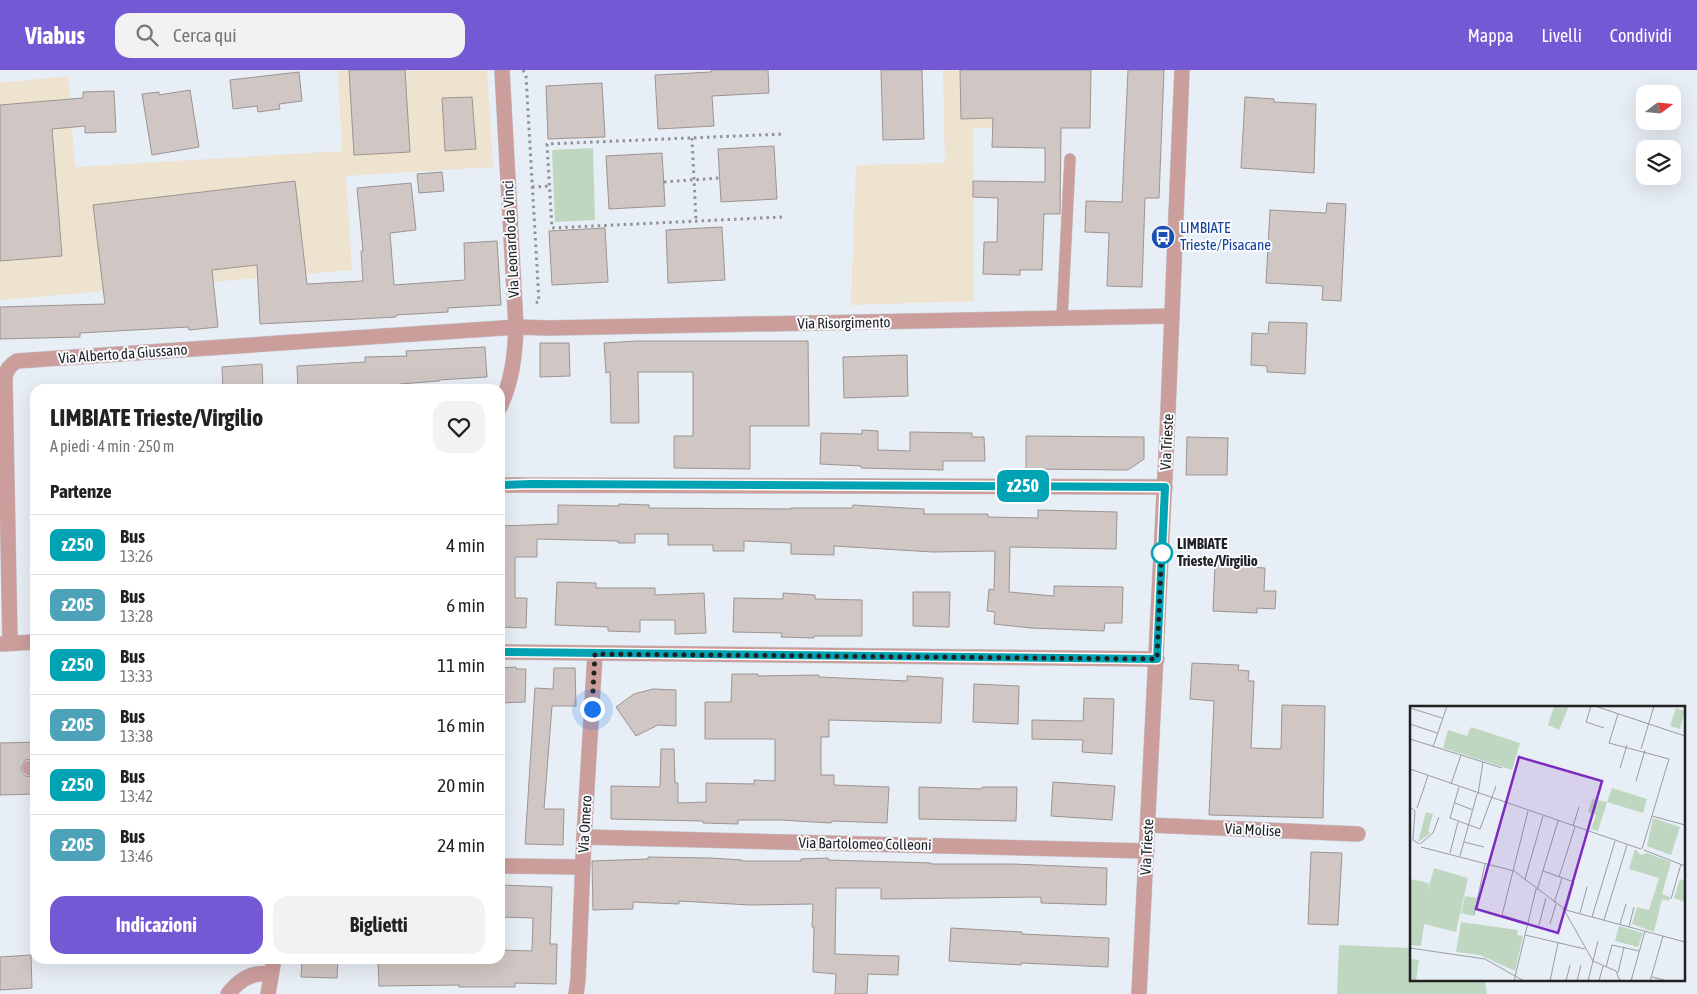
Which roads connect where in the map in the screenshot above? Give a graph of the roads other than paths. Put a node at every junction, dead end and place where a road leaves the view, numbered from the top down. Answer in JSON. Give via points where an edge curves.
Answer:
{"nodes":[{"id":1,"x":502,"y":70,"type":"edge"},
{"id":2,"x":1182,"y":70,"type":"edge"},
{"id":3,"x":1070,"y":159,"type":"dead end"},
{"id":4,"x":1172,"y":316,"type":"junction"},
{"id":5,"x":1062,"y":319,"type":"junction"},
{"id":6,"x":516,"y":327,"type":"junction"},
{"id":7,"x":505,"y":395,"type":"edge"},
{"id":8,"x":505,"y":485,"type":"edge"},
{"id":9,"x":1165,"y":487,"type":"junction"},
{"id":10,"x":30,"y":642,"type":"edge"},
{"id":11,"x":5,"y":643,"type":"edge"},
{"id":12,"x":505,"y":652,"type":"edge"},
{"id":13,"x":595,"y":654,"type":"junction"},
{"id":14,"x":1157,"y":659,"type":"junction"},
{"id":15,"x":1148,"y":825,"type":"junction"},
{"id":16,"x":1358,"y":834,"type":"dead end"},
{"id":17,"x":584,"y":837,"type":"junction"},
{"id":18,"x":1147,"y":851,"type":"junction"},
{"id":19,"x":505,"y":866,"type":"edge"},
{"id":20,"x":582,"y":867,"type":"junction"},
{"id":21,"x":273,"y":966,"type":"edge"},
{"id":22,"x":228,"y":994,"type":"edge"},
{"id":23,"x":268,"y":994,"type":"edge"},
{"id":24,"x":576,"y":994,"type":"edge"},
{"id":25,"x":1139,"y":994,"type":"edge"}],
"edges":[{"from":1,"to":6,"type":"street","name":"Via Leonardo da Vinci"},
{"from":2,"to":4,"type":"street","name":"Via Trieste"},
{"from":3,"to":5,"type":"lane"},
{"from":4,"to":5,"type":"street","name":"Via Risorgimento"},
{"from":4,"to":9,"type":"street","name":"Via Trieste"},
{"from":5,"to":6,"type":"street","name":"Via Risorgimento"},
{"from":6,"to":7,"type":"street","name":"Via Leonardo da Vinci","via":[[515,357]]},
{"from":6,"to":11,"type":"street","name":"Via Alberto da Giussano","via":[[17,361],[10,365],[5,379]]},
{"from":8,"to":9,"type":"street"},
{"from":9,"to":14,"type":"street","name":"Via Trieste"},
{"from":10,"to":11,"type":"street"},
{"from":12,"to":13,"type":"street"},
{"from":13,"to":14,"type":"street"},
{"from":13,"to":17,"type":"street","name":"Via Omero"},
{"from":14,"to":15,"type":"street","name":"Via Trieste"},
{"from":15,"to":16,"type":"street","name":"Via Molise"},
{"from":15,"to":18,"type":"street","name":"Via Trieste"},
{"from":17,"to":18,"type":"street","name":"Via Bartolomeo Colleoni"},
{"from":17,"to":20,"type":"street","name":"Via Omero"},
{"from":18,"to":25,"type":"street","name":"Via Trieste"},
{"from":19,"to":20,"type":"street"},
{"from":20,"to":24,"type":"street","name":"Via Omero"},
{"from":21,"to":22,"type":"street","via":[[249,976]]},
{"from":21,"to":23,"type":"street"}]}
